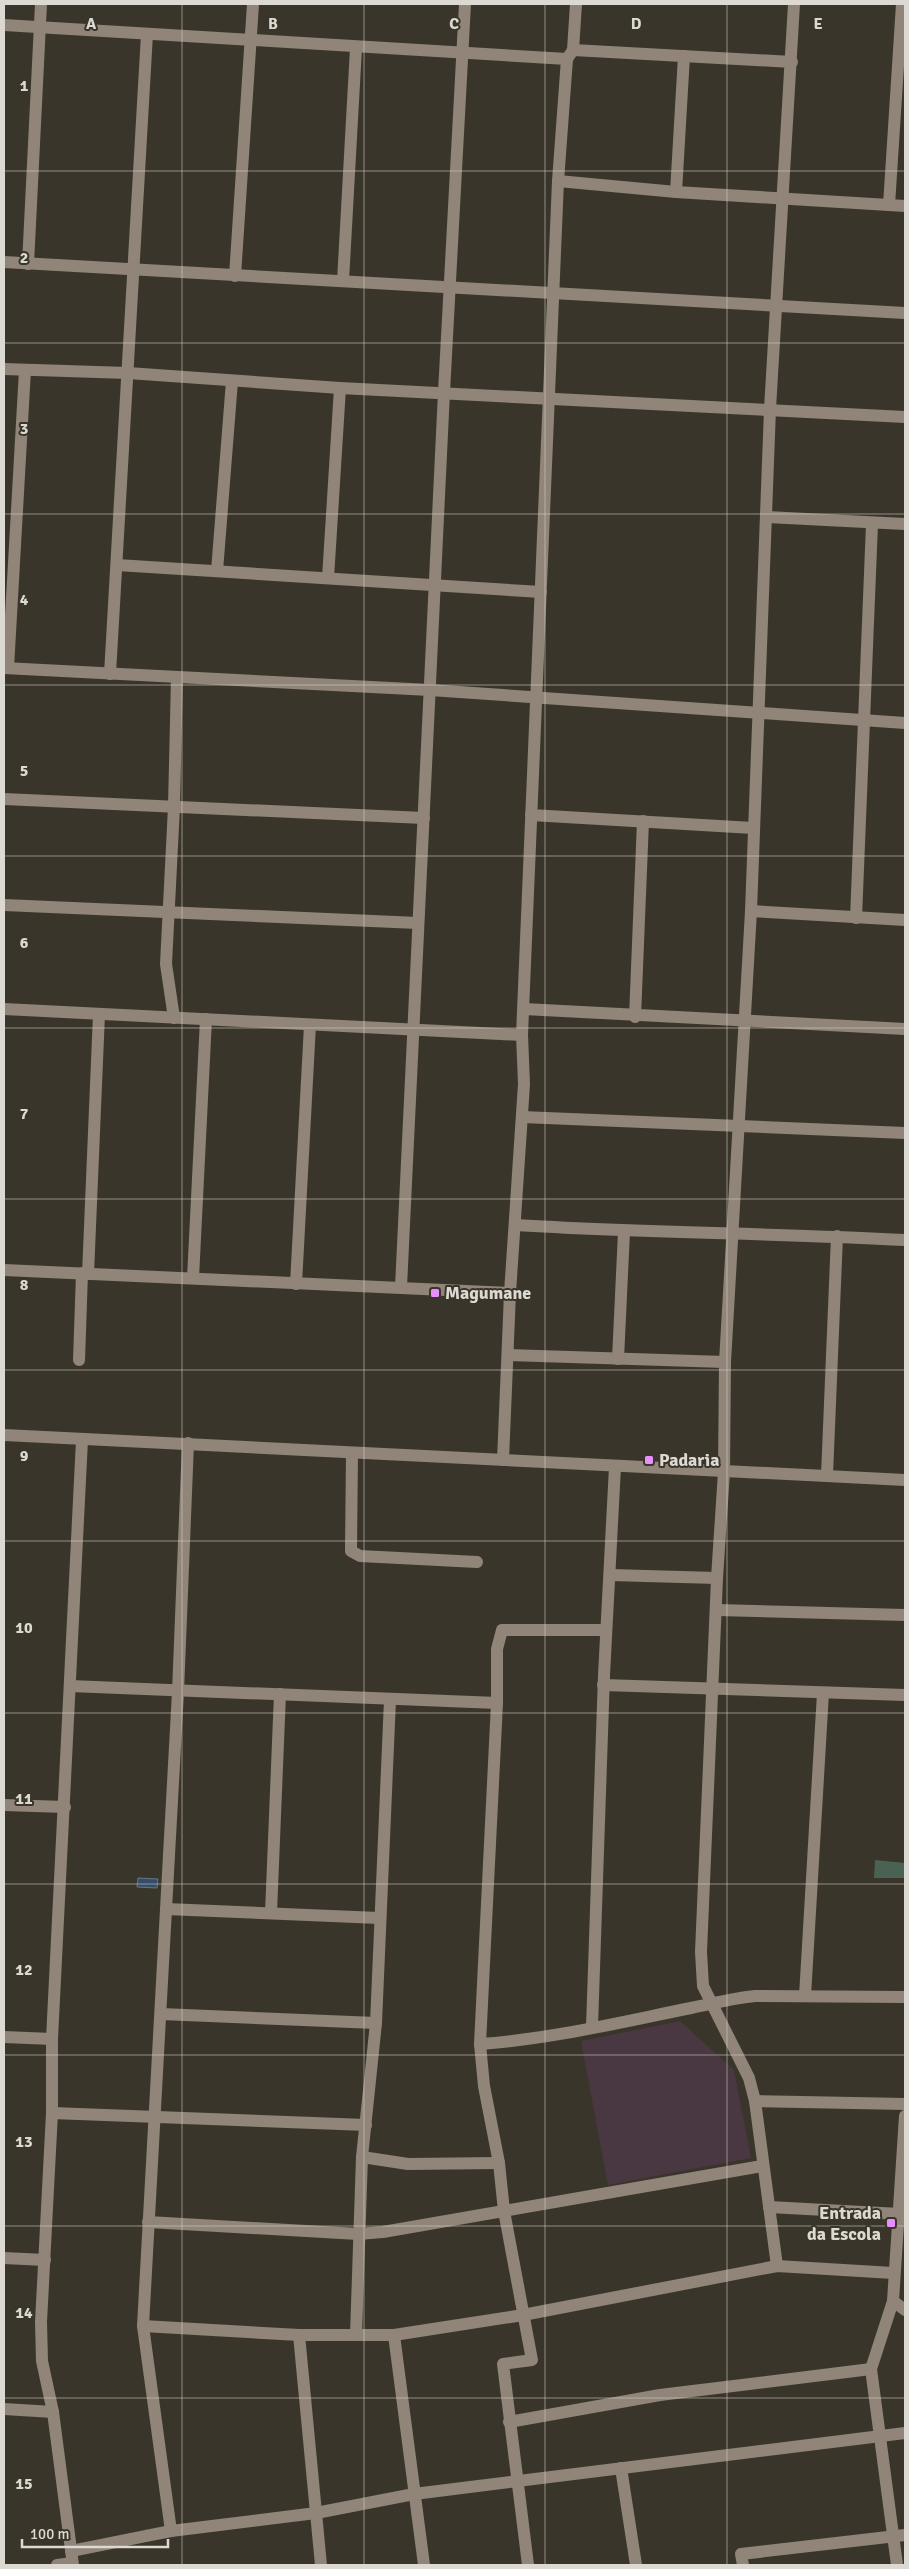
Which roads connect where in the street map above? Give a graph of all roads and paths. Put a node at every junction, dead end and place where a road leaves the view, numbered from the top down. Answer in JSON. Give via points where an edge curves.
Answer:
{"nodes":[{"id":1,"x":41,"y":4,"type":"edge"},
{"id":2,"x":252,"y":4,"type":"edge"},
{"id":3,"x":465,"y":4,"type":"edge"},
{"id":4,"x":576,"y":4,"type":"edge"},
{"id":5,"x":794,"y":4,"type":"edge"},
{"id":6,"x":902,"y":4,"type":"edge"},
{"id":7,"x":4,"y":25,"type":"edge"},
{"id":8,"x":40,"y":27,"type":"junction"},
{"id":9,"x":147,"y":34,"type":"junction"},
{"id":10,"x":250,"y":41,"type":"junction"},
{"id":11,"x":356,"y":48,"type":"junction"},
{"id":12,"x":462,"y":52,"type":"junction"},
{"id":13,"x":570,"y":54,"type":"junction"},
{"id":14,"x":684,"y":56,"type":"junction"},
{"id":15,"x":792,"y":62,"type":"junction"},
{"id":16,"x":558,"y":181,"type":"junction"},
{"id":17,"x":676,"y":192,"type":"junction"},
{"id":18,"x":784,"y":199,"type":"junction"},
{"id":19,"x":889,"y":205,"type":"junction"},
{"id":20,"x":905,"y":206,"type":"edge"},
{"id":21,"x":4,"y":262,"type":"edge"},
{"id":22,"x":28,"y":264,"type":"junction"},
{"id":23,"x":133,"y":269,"type":"junction"},
{"id":24,"x":235,"y":276,"type":"junction"},
{"id":25,"x":344,"y":281,"type":"junction"},
{"id":26,"x":450,"y":288,"type":"junction"},
{"id":27,"x":552,"y":293,"type":"junction"},
{"id":28,"x":776,"y":305,"type":"junction"},
{"id":29,"x":905,"y":313,"type":"edge"},
{"id":30,"x":4,"y":369,"type":"edge"},
{"id":31,"x":25,"y":370,"type":"junction"},
{"id":32,"x":128,"y":373,"type":"junction"},
{"id":33,"x":232,"y":381,"type":"junction"},
{"id":34,"x":340,"y":388,"type":"junction"},
{"id":35,"x":444,"y":392,"type":"junction"},
{"id":36,"x":550,"y":397,"type":"junction"},
{"id":37,"x":770,"y":409,"type":"junction"},
{"id":38,"x":905,"y":417,"type":"edge"},
{"id":39,"x":767,"y":516,"type":"junction"},
{"id":40,"x":872,"y":524,"type":"junction"},
{"id":41,"x":905,"y":524,"type":"edge"},
{"id":42,"x":117,"y":565,"type":"junction"},
{"id":43,"x":217,"y":571,"type":"junction"},
{"id":44,"x":328,"y":578,"type":"junction"},
{"id":45,"x":434,"y":584,"type":"junction"},
{"id":46,"x":541,"y":592,"type":"junction"},
{"id":47,"x":6,"y":668,"type":"edge"},
{"id":48,"x":110,"y":674,"type":"junction"},
{"id":49,"x":177,"y":677,"type":"junction"},
{"id":50,"x":430,"y":690,"type":"junction"},
{"id":51,"x":537,"y":698,"type":"junction"},
{"id":52,"x":759,"y":712,"type":"junction"},
{"id":53,"x":865,"y":721,"type":"junction"},
{"id":54,"x":905,"y":723,"type":"edge"},
{"id":55,"x":4,"y":799,"type":"edge"},
{"id":56,"x":174,"y":807,"type":"junction"},
{"id":57,"x":531,"y":815,"type":"junction"},
{"id":58,"x":424,"y":818,"type":"junction"},
{"id":59,"x":642,"y":821,"type":"junction"},
{"id":60,"x":753,"y":828,"type":"junction"},
{"id":61,"x":4,"y":905,"type":"edge"},
{"id":62,"x":751,"y":911,"type":"junction"},
{"id":63,"x":169,"y":912,"type":"junction"},
{"id":64,"x":856,"y":918,"type":"junction"},
{"id":65,"x":905,"y":920,"type":"edge"},
{"id":66,"x":418,"y":923,"type":"junction"},
{"id":67,"x":4,"y":1010,"type":"edge"},
{"id":68,"x":524,"y":1010,"type":"junction"},
{"id":69,"x":99,"y":1014,"type":"junction"},
{"id":70,"x":636,"y":1017,"type":"junction"},
{"id":71,"x":174,"y":1018,"type":"junction"},
{"id":72,"x":206,"y":1019,"type":"junction"},
{"id":73,"x":745,"y":1021,"type":"junction"},
{"id":74,"x":310,"y":1024,"type":"junction"},
{"id":75,"x":905,"y":1028,"type":"edge"},
{"id":76,"x":414,"y":1030,"type":"junction"},
{"id":77,"x":522,"y":1035,"type":"junction"},
{"id":78,"x":522,"y":1117,"type":"junction"},
{"id":79,"x":740,"y":1127,"type":"junction"},
{"id":80,"x":905,"y":1133,"type":"edge"},
{"id":81,"x":515,"y":1225,"type":"junction"},
{"id":82,"x":624,"y":1232,"type":"junction"},
{"id":83,"x":734,"y":1234,"type":"junction"},
{"id":84,"x":837,"y":1236,"type":"junction"},
{"id":85,"x":905,"y":1240,"type":"edge"},
{"id":86,"x":4,"y":1270,"type":"edge"},
{"id":87,"x":85,"y":1274,"type":"junction"},
{"id":88,"x":193,"y":1278,"type":"junction"},
{"id":89,"x":296,"y":1284,"type":"junction"},
{"id":90,"x":400,"y":1287,"type":"junction"},
{"id":91,"x":510,"y":1293,"type":"junction"},
{"id":92,"x":508,"y":1355,"type":"junction"},
{"id":93,"x":618,"y":1359,"type":"junction"},
{"id":94,"x":79,"y":1360,"type":"dead end"},
{"id":95,"x":725,"y":1362,"type":"junction"},
{"id":96,"x":4,"y":1435,"type":"edge"},
{"id":97,"x":82,"y":1440,"type":"junction"},
{"id":98,"x":188,"y":1443,"type":"junction"},
{"id":99,"x":352,"y":1453,"type":"junction"},
{"id":100,"x":503,"y":1460,"type":"junction"},
{"id":101,"x":615,"y":1467,"type":"junction"},
{"id":102,"x":724,"y":1472,"type":"junction"},
{"id":103,"x":827,"y":1475,"type":"junction"},
{"id":104,"x":905,"y":1480,"type":"edge"},
{"id":105,"x":477,"y":1562,"type":"dead end"},
{"id":106,"x":610,"y":1575,"type":"junction"},
{"id":107,"x":717,"y":1578,"type":"junction"},
{"id":108,"x":717,"y":1610,"type":"junction"},
{"id":109,"x":905,"y":1615,"type":"edge"},
{"id":110,"x":606,"y":1630,"type":"junction"},
{"id":111,"x":603,"y":1685,"type":"junction"},
{"id":112,"x":70,"y":1686,"type":"junction"},
{"id":113,"x":712,"y":1690,"type":"junction"},
{"id":114,"x":178,"y":1692,"type":"junction"},
{"id":115,"x":823,"y":1693,"type":"junction"},
{"id":116,"x":280,"y":1694,"type":"junction"},
{"id":117,"x":905,"y":1695,"type":"edge"},
{"id":118,"x":390,"y":1700,"type":"junction"},
{"id":119,"x":497,"y":1703,"type":"junction"},
{"id":120,"x":4,"y":1805,"type":"edge"},
{"id":121,"x":65,"y":1807,"type":"junction"},
{"id":122,"x":166,"y":1909,"type":"junction"},
{"id":123,"x":271,"y":1913,"type":"junction"},
{"id":124,"x":379,"y":1918,"type":"junction"},
{"id":125,"x":805,"y":1996,"type":"junction"},
{"id":126,"x":905,"y":1997,"type":"edge"},
{"id":127,"x":711,"y":2004,"type":"junction"},
{"id":128,"x":161,"y":2014,"type":"junction"},
{"id":129,"x":376,"y":2023,"type":"junction"},
{"id":130,"x":592,"y":2027,"type":"junction"},
{"id":131,"x":4,"y":2037,"type":"edge"},
{"id":132,"x":52,"y":2039,"type":"junction"},
{"id":133,"x":480,"y":2044,"type":"junction"},
{"id":134,"x":755,"y":2101,"type":"junction"},
{"id":135,"x":905,"y":2104,"type":"edge"},
{"id":136,"x":52,"y":2113,"type":"junction"},
{"id":137,"x":905,"y":2116,"type":"edge"},
{"id":138,"x":156,"y":2118,"type":"junction"},
{"id":139,"x":366,"y":2125,"type":"junction"},
{"id":140,"x":362,"y":2157,"type":"junction"},
{"id":141,"x":500,"y":2163,"type":"junction"},
{"id":142,"x":762,"y":2166,"type":"junction"},
{"id":143,"x":903,"y":2185,"type":"edge"},
{"id":144,"x":769,"y":2208,"type":"junction"},
{"id":145,"x":504,"y":2211,"type":"junction"},
{"id":146,"x":900,"y":2214,"type":"junction"},
{"id":147,"x":148,"y":2222,"type":"junction"},
{"id":148,"x":358,"y":2234,"type":"junction"},
{"id":149,"x":4,"y":2258,"type":"edge"},
{"id":150,"x":46,"y":2260,"type":"junction"},
{"id":151,"x":778,"y":2266,"type":"junction"},
{"id":152,"x":893,"y":2273,"type":"junction"},
{"id":153,"x":893,"y":2301,"type":"junction"},
{"id":154,"x":905,"y":2310,"type":"edge"},
{"id":155,"x":523,"y":2315,"type":"junction"},
{"id":156,"x":143,"y":2326,"type":"junction"},
{"id":157,"x":300,"y":2335,"type":"junction"},
{"id":158,"x":356,"y":2335,"type":"junction"},
{"id":159,"x":394,"y":2335,"type":"junction"},
{"id":160,"x":871,"y":2369,"type":"junction"},
{"id":161,"x":4,"y":2409,"type":"edge"},
{"id":162,"x":52,"y":2412,"type":"junction"},
{"id":163,"x":509,"y":2422,"type":"junction"},
{"id":164,"x":905,"y":2433,"type":"edge"},
{"id":165,"x":880,"y":2436,"type":"junction"},
{"id":166,"x":621,"y":2468,"type":"junction"},
{"id":167,"x":516,"y":2482,"type":"junction"},
{"id":168,"x":414,"y":2494,"type":"junction"},
{"id":169,"x":316,"y":2513,"type":"junction"},
{"id":170,"x":171,"y":2531,"type":"junction"},
{"id":171,"x":899,"y":2536,"type":"edge"},
{"id":172,"x":72,"y":2560,"type":"edge"},
{"id":173,"x":57,"y":2565,"type":"edge"},
{"id":174,"x":321,"y":2565,"type":"edge"},
{"id":175,"x":424,"y":2565,"type":"edge"},
{"id":176,"x":528,"y":2565,"type":"edge"},
{"id":177,"x":636,"y":2565,"type":"edge"},
{"id":178,"x":742,"y":2565,"type":"edge"},
{"id":179,"x":896,"y":2565,"type":"edge"}],
"edges":[{"from":1,"to":8,"type":"street"},
{"from":2,"to":10,"type":"street"},
{"from":3,"to":12,"type":"street"},
{"from":4,"to":13,"type":"street"},
{"from":5,"to":15,"type":"street"},
{"from":6,"to":19,"type":"street"},
{"from":7,"to":8,"type":"street"},
{"from":8,"to":9,"type":"street"},
{"from":8,"to":22,"type":"street"},
{"from":9,"to":10,"type":"street"},
{"from":9,"to":23,"type":"street"},
{"from":10,"to":11,"type":"street"},
{"from":10,"to":24,"type":"street"},
{"from":11,"to":12,"type":"street"},
{"from":11,"to":25,"type":"street"},
{"from":12,"to":13,"type":"street"},
{"from":12,"to":26,"type":"street"},
{"from":13,"to":14,"type":"street"},
{"from":13,"to":16,"type":"street"},
{"from":14,"to":15,"type":"street"},
{"from":14,"to":17,"type":"street"},
{"from":15,"to":18,"type":"street"},
{"from":16,"to":17,"type":"street"},
{"from":16,"to":27,"type":"street"},
{"from":17,"to":18,"type":"street"},
{"from":18,"to":19,"type":"street"},
{"from":18,"to":28,"type":"street"},
{"from":19,"to":20,"type":"street"},
{"from":21,"to":22,"type":"street"},
{"from":22,"to":23,"type":"street"},
{"from":23,"to":24,"type":"street"},
{"from":23,"to":32,"type":"street"},
{"from":24,"to":25,"type":"street"},
{"from":25,"to":26,"type":"street"},
{"from":26,"to":27,"type":"street"},
{"from":26,"to":35,"type":"street"},
{"from":27,"to":28,"type":"street"},
{"from":27,"to":36,"type":"street"},
{"from":28,"to":29,"type":"street"},
{"from":28,"to":37,"type":"street"},
{"from":30,"to":31,"type":"street"},
{"from":31,"to":32,"type":"street"},
{"from":31,"to":47,"type":"street"},
{"from":32,"to":33,"type":"street"},
{"from":32,"to":42,"type":"street"},
{"from":33,"to":34,"type":"street"},
{"from":33,"to":43,"type":"street"},
{"from":34,"to":35,"type":"street"},
{"from":34,"to":44,"type":"street"},
{"from":35,"to":36,"type":"street"},
{"from":35,"to":45,"type":"street"},
{"from":36,"to":37,"type":"street"},
{"from":36,"to":46,"type":"street"},
{"from":37,"to":38,"type":"street"},
{"from":37,"to":39,"type":"street"},
{"from":39,"to":40,"type":"street"},
{"from":39,"to":52,"type":"street"},
{"from":40,"to":41,"type":"street"},
{"from":40,"to":53,"type":"street"},
{"from":42,"to":43,"type":"street"},
{"from":42,"to":48,"type":"street"},
{"from":43,"to":44,"type":"street"},
{"from":44,"to":45,"type":"street"},
{"from":45,"to":46,"type":"street"},
{"from":45,"to":50,"type":"street"},
{"from":46,"to":51,"type":"street"},
{"from":47,"to":48,"type":"street"},
{"from":48,"to":49,"type":"street"},
{"from":49,"to":50,"type":"street"},
{"from":49,"to":56,"type":"street"},
{"from":50,"to":51,"type":"street"},
{"from":50,"to":58,"type":"street"},
{"from":51,"to":52,"type":"street"},
{"from":51,"to":57,"type":"street"},
{"from":52,"to":53,"type":"street"},
{"from":52,"to":60,"type":"street"},
{"from":53,"to":54,"type":"street"},
{"from":53,"to":64,"type":"street"},
{"from":55,"to":56,"type":"street"},
{"from":56,"to":58,"type":"street"},
{"from":56,"to":63,"type":"street"},
{"from":57,"to":59,"type":"street"},
{"from":57,"to":68,"type":"street"},
{"from":58,"to":66,"type":"street"},
{"from":59,"to":60,"type":"street"},
{"from":59,"to":70,"type":"street"},
{"from":60,"to":62,"type":"street"},
{"from":61,"to":63,"type":"street"},
{"from":62,"to":64,"type":"street"},
{"from":62,"to":73,"type":"street"},
{"from":63,"to":66,"type":"street"},
{"from":63,"to":71,"type":"street","via":[[166,964]]},
{"from":64,"to":65,"type":"street"},
{"from":66,"to":76,"type":"street"},
{"from":67,"to":69,"type":"street"},
{"from":68,"to":70,"type":"street"},
{"from":68,"to":77,"type":"street"},
{"from":69,"to":71,"type":"street"},
{"from":69,"to":87,"type":"street"},
{"from":70,"to":73,"type":"street"},
{"from":71,"to":72,"type":"street"},
{"from":72,"to":74,"type":"street"},
{"from":72,"to":88,"type":"street"},
{"from":73,"to":75,"type":"street"},
{"from":73,"to":79,"type":"street"},
{"from":74,"to":76,"type":"street"},
{"from":74,"to":89,"type":"street"},
{"from":76,"to":77,"type":"street"},
{"from":76,"to":90,"type":"street"},
{"from":77,"to":78,"type":"street"},
{"from":78,"to":79,"type":"street"},
{"from":78,"to":81,"type":"street"},
{"from":79,"to":80,"type":"street"},
{"from":79,"to":83,"type":"street"},
{"from":81,"to":82,"type":"street"},
{"from":81,"to":91,"type":"street"},
{"from":82,"to":83,"type":"street"},
{"from":82,"to":93,"type":"street"},
{"from":83,"to":84,"type":"street"},
{"from":83,"to":95,"type":"street"},
{"from":84,"to":85,"type":"street"},
{"from":84,"to":103,"type":"street"},
{"from":86,"to":87,"type":"street"},
{"from":87,"to":88,"type":"street"},
{"from":87,"to":94,"type":"street"},
{"from":88,"to":89,"type":"street"},
{"from":89,"to":90,"type":"street"},
{"from":90,"to":91,"type":"street"},
{"from":91,"to":92,"type":"street"},
{"from":92,"to":93,"type":"street"},
{"from":92,"to":100,"type":"street"},
{"from":93,"to":95,"type":"street"},
{"from":95,"to":102,"type":"street"},
{"from":96,"to":97,"type":"street"},
{"from":97,"to":98,"type":"street"},
{"from":97,"to":112,"type":"street"},
{"from":98,"to":99,"type":"street"},
{"from":98,"to":114,"type":"street"},
{"from":99,"to":100,"type":"street"},
{"from":99,"to":105,"type":"street","via":[[351,1551],[360,1556]]},
{"from":100,"to":101,"type":"street"},
{"from":101,"to":102,"type":"street","via":[[656,1466]]},
{"from":101,"to":106,"type":"street"},
{"from":102,"to":103,"type":"street"},
{"from":102,"to":107,"type":"street"},
{"from":103,"to":104,"type":"street"},
{"from":106,"to":107,"type":"street"},
{"from":106,"to":110,"type":"street"},
{"from":107,"to":108,"type":"street"},
{"from":108,"to":109,"type":"street"},
{"from":108,"to":113,"type":"street"},
{"from":110,"to":111,"type":"street"},
{"from":110,"to":119,"type":"street","via":[[502,1630],[497,1649]]},
{"from":111,"to":113,"type":"street"},
{"from":111,"to":130,"type":"street"},
{"from":112,"to":114,"type":"street"},
{"from":112,"to":121,"type":"street"},
{"from":113,"to":115,"type":"street"},
{"from":113,"to":127,"type":"street","via":[[701,1952],[703,1986]]},
{"from":114,"to":116,"type":"street"},
{"from":114,"to":122,"type":"street"},
{"from":115,"to":117,"type":"street"},
{"from":115,"to":125,"type":"street"},
{"from":116,"to":118,"type":"street"},
{"from":116,"to":123,"type":"street"},
{"from":118,"to":119,"type":"street"},
{"from":118,"to":124,"type":"street"},
{"from":119,"to":133,"type":"street"},
{"from":120,"to":121,"type":"street"},
{"from":121,"to":132,"type":"street"},
{"from":122,"to":123,"type":"street"},
{"from":122,"to":128,"type":"street"},
{"from":123,"to":124,"type":"street"},
{"from":124,"to":129,"type":"street"},
{"from":125,"to":126,"type":"street"},
{"from":125,"to":127,"type":"street","via":[[747,1996]]},
{"from":127,"to":130,"type":"street"},
{"from":127,"to":134,"type":"street","via":[[741,2061]]},
{"from":128,"to":129,"type":"street"},
{"from":128,"to":138,"type":"street"},
{"from":129,"to":139,"type":"street"},
{"from":130,"to":133,"type":"street"},
{"from":131,"to":132,"type":"street"},
{"from":132,"to":136,"type":"street"},
{"from":133,"to":141,"type":"street","via":[[484,2086]]},
{"from":134,"to":135,"type":"street"},
{"from":134,"to":142,"type":"street"},
{"from":136,"to":138,"type":"street"},
{"from":136,"to":150,"type":"street"},
{"from":137,"to":143,"type":"street"},
{"from":138,"to":139,"type":"street"},
{"from":138,"to":147,"type":"street"},
{"from":139,"to":140,"type":"street"},
{"from":140,"to":141,"type":"street","via":[[408,2164]]},
{"from":140,"to":148,"type":"street"},
{"from":141,"to":145,"type":"street"},
{"from":142,"to":144,"type":"street"},
{"from":142,"to":145,"type":"street"},
{"from":143,"to":146,"type":"street"},
{"from":144,"to":146,"type":"street"},
{"from":144,"to":151,"type":"street"},
{"from":145,"to":148,"type":"street"},
{"from":145,"to":155,"type":"street"},
{"from":146,"to":152,"type":"street"},
{"from":147,"to":148,"type":"street"},
{"from":147,"to":156,"type":"street"},
{"from":148,"to":158,"type":"street"},
{"from":149,"to":150,"type":"street"},
{"from":150,"to":162,"type":"street","via":[[42,2361]]},
{"from":151,"to":152,"type":"street"},
{"from":151,"to":155,"type":"street"},
{"from":152,"to":153,"type":"street"},
{"from":153,"to":154,"type":"street"},
{"from":153,"to":160,"type":"street"},
{"from":155,"to":159,"type":"street"},
{"from":155,"to":163,"type":"street","via":[[532,2360],[503,2364]]},
{"from":156,"to":157,"type":"street"},
{"from":156,"to":170,"type":"street"},
{"from":157,"to":158,"type":"street"},
{"from":157,"to":169,"type":"street"},
{"from":158,"to":159,"type":"street"},
{"from":159,"to":168,"type":"street"},
{"from":160,"to":163,"type":"street","via":[[660,2395]]},
{"from":160,"to":165,"type":"street"},
{"from":161,"to":162,"type":"street"},
{"from":162,"to":172,"type":"street"},
{"from":163,"to":167,"type":"street"},
{"from":164,"to":165,"type":"street"},
{"from":165,"to":166,"type":"street"},
{"from":165,"to":171,"type":"street"},
{"from":166,"to":167,"type":"street"},
{"from":166,"to":177,"type":"street"},
{"from":167,"to":168,"type":"street"},
{"from":167,"to":176,"type":"street"},
{"from":168,"to":169,"type":"street"},
{"from":168,"to":175,"type":"street"},
{"from":169,"to":170,"type":"street"},
{"from":169,"to":174,"type":"street"},
{"from":170,"to":172,"type":"street"},
{"from":171,"to":178,"type":"street","via":[[741,2554]]},
{"from":171,"to":179,"type":"street"},
{"from":172,"to":173,"type":"street"}]}
